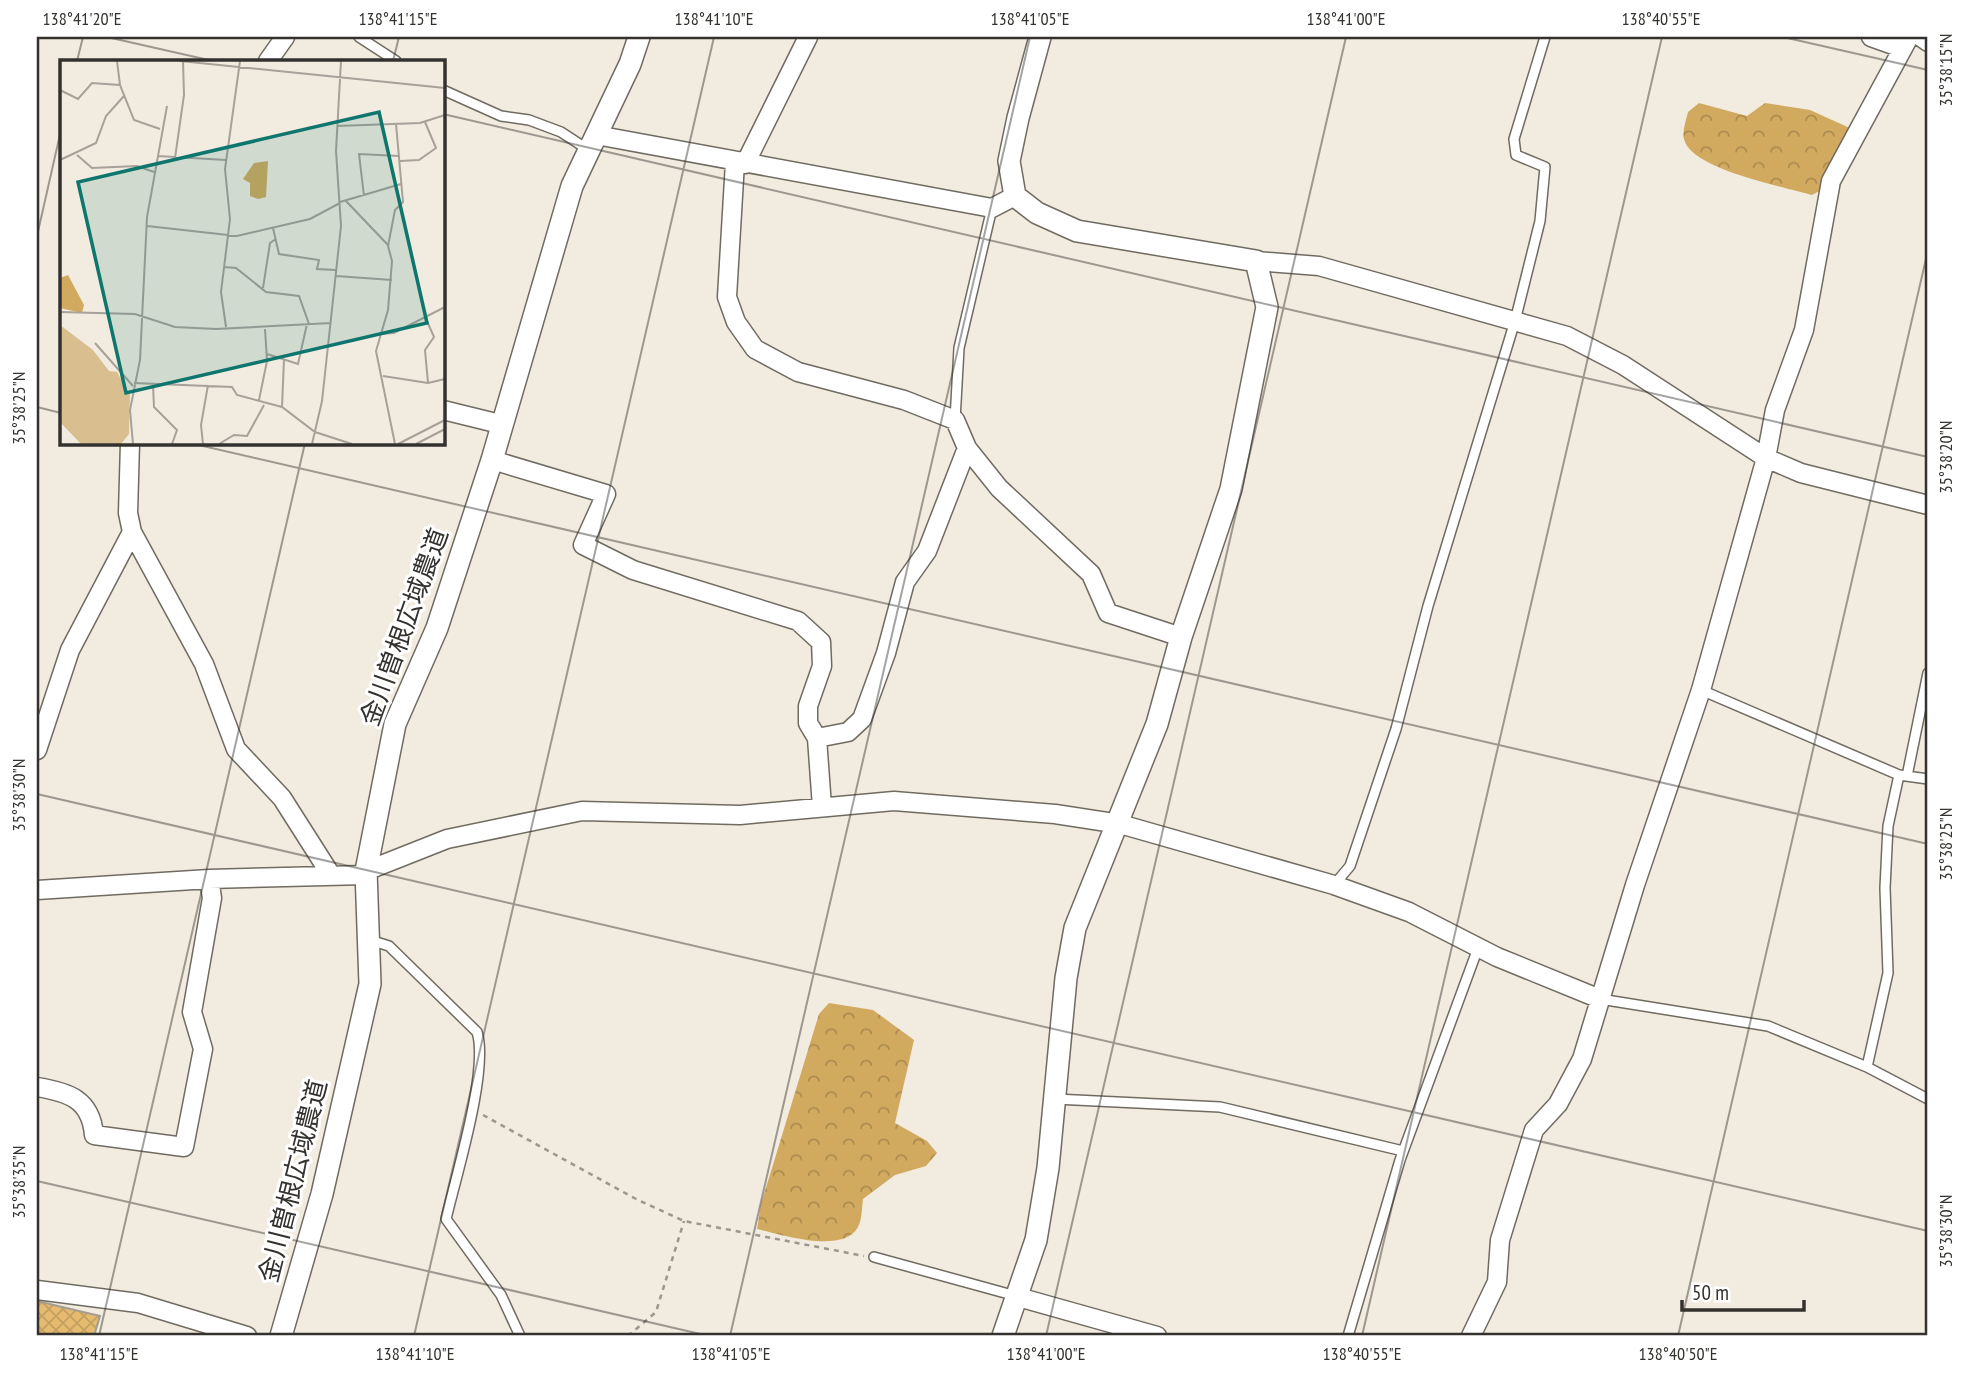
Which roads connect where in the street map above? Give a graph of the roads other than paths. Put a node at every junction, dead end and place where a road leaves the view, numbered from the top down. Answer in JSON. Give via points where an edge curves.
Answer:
{"nodes":[{"id":1,"x":285,"y":37,"type":"edge"},
{"id":2,"x":359,"y":37,"type":"edge"},
{"id":3,"x":639,"y":37,"type":"edge"},
{"id":4,"x":808,"y":37,"type":"edge"},
{"id":5,"x":1545,"y":37,"type":"edge"},
{"id":6,"x":1871,"y":37,"type":"edge"},
{"id":7,"x":1921,"y":37,"type":"edge"},
{"id":8,"x":1038,"y":38,"type":"edge"},
{"id":9,"x":1905,"y":42,"type":"edge"},
{"id":10,"x":1928,"y":42,"type":"edge"},
{"id":11,"x":269,"y":60,"type":"edge"},
{"id":12,"x":394,"y":60,"type":"edge"},
{"id":13,"x":444,"y":90,"type":"edge"},
{"id":14,"x":592,"y":142,"type":"junction"},
{"id":15,"x":740,"y":163,"type":"junction"},
{"id":16,"x":1015,"y":196,"type":"junction"},
{"id":17,"x":992,"y":208,"type":"junction"},
{"id":18,"x":1256,"y":261,"type":"junction"},
{"id":19,"x":1515,"y":321,"type":"junction"},
{"id":20,"x":444,"y":410,"type":"edge"},
{"id":21,"x":955,"y":420,"type":"junction"},
{"id":22,"x":500,"y":424,"type":"junction"},
{"id":23,"x":130,"y":444,"type":"edge"},
{"id":24,"x":967,"y":448,"type":"junction"},
{"id":25,"x":1766,"y":458,"type":"junction"},
{"id":26,"x":492,"y":460,"type":"junction"},
{"id":27,"x":1928,"y":505,"type":"edge"},
{"id":28,"x":132,"y":532,"type":"junction"},
{"id":29,"x":1181,"y":637,"type":"junction"},
{"id":30,"x":1928,"y":673,"type":"edge"},
{"id":31,"x":1701,"y":690,"type":"junction"},
{"id":32,"x":817,"y":738,"type":"junction"},
{"id":33,"x":37,"y":750,"type":"edge"},
{"id":34,"x":1903,"y":775,"type":"junction"},
{"id":35,"x":1928,"y":779,"type":"edge"},
{"id":36,"x":822,"y":807,"type":"junction"},
{"id":37,"x":1119,"y":824,"type":"junction"},
{"id":38,"x":366,"y":873,"type":"junction"},
{"id":39,"x":331,"y":875,"type":"junction"},
{"id":40,"x":209,"y":879,"type":"junction"},
{"id":41,"x":1334,"y":885,"type":"junction"},
{"id":42,"x":37,"y":890,"type":"edge"},
{"id":43,"x":370,"y":940,"type":"junction"},
{"id":44,"x":1478,"y":948,"type":"junction"},
{"id":45,"x":1600,"y":999,"type":"junction"},
{"id":46,"x":1867,"y":1067,"type":"junction"},
{"id":47,"x":37,"y":1087,"type":"edge"},
{"id":48,"x":1055,"y":1099,"type":"junction"},
{"id":49,"x":1928,"y":1099,"type":"edge"},
{"id":50,"x":1403,"y":1150,"type":"junction"},
{"id":51,"x":874,"y":1258,"type":"road end"},
{"id":52,"x":37,"y":1290,"type":"edge"},
{"id":53,"x":1018,"y":1297,"type":"junction"},
{"id":54,"x":1479,"y":1333,"type":"edge"},
{"id":55,"x":247,"y":1336,"type":"edge"},
{"id":56,"x":281,"y":1336,"type":"edge"},
{"id":57,"x":520,"y":1336,"type":"edge"},
{"id":58,"x":1003,"y":1336,"type":"edge"},
{"id":59,"x":1157,"y":1336,"type":"edge"},
{"id":60,"x":1348,"y":1336,"type":"edge"}],
"edges":[{"from":1,"to":11,"type":"street"},
{"from":2,"to":12,"type":"lane"},
{"from":3,"to":14,"type":"street","name":"金川曽根広域農道"},
{"from":4,"to":15,"type":"street"},
{"from":5,"to":19,"type":"lane","via":[[1514,139],[1516,155],[1545,167],[1540,221]]},
{"from":6,"to":9,"type":"street"},
{"from":7,"to":10,"type":"street"},
{"from":8,"to":16,"type":"street","via":[[1010,161]]},
{"from":9,"to":25,"type":"street","via":[[1831,181],[1804,330],[1775,410]]},
{"from":13,"to":14,"type":"lane","via":[[501,116],[529,120]]},
{"from":14,"to":15,"type":"street"},
{"from":14,"to":22,"type":"street","name":"金川曽根広域農道","via":[[572,186]]},
{"from":15,"to":17,"type":"street"},
{"from":15,"to":21,"type":"street","via":[[727,297],[736,322],[755,349],[798,372],[904,400]]},
{"from":16,"to":17,"type":"street"},
{"from":16,"to":18,"type":"street","via":[[1037,213],[1077,231]]},
{"from":17,"to":21,"type":"lane","via":[[959,348]]},
{"from":18,"to":19,"type":"street","via":[[1319,267]]},
{"from":18,"to":29,"type":"street","via":[[1267,307],[1231,489]]},
{"from":19,"to":25,"type":"street","via":[[1567,336],[1623,365]]},
{"from":19,"to":41,"type":"lane","via":[[1428,606],[1396,729],[1350,866]]},
{"from":20,"to":22,"type":"street"},
{"from":21,"to":24,"type":"street"},
{"from":22,"to":26,"type":"street","name":"金川曽根広域農道"},
{"from":23,"to":28,"type":"street","via":[[128,513]]},
{"from":24,"to":29,"type":"street","via":[[1018,508],[1091,574],[1108,613]]},
{"from":24,"to":32,"type":"street","via":[[927,551],[905,582],[862,719],[848,732]]},
{"from":25,"to":27,"type":"street","via":[[1801,473]]},
{"from":25,"to":31,"type":"street"},
{"from":26,"to":32,"type":"street","via":[[606,494],[583,545],[634,570],[798,621],[821,642],[822,666],[808,706],[808,723]]},
{"from":26,"to":38,"type":"street","name":"金川曽根広域農道","via":[[436,628],[395,724]]},
{"from":28,"to":33,"type":"street","via":[[69,650]]},
{"from":28,"to":39,"type":"street","via":[[204,664],[236,749],[282,798]]},
{"from":29,"to":37,"type":"street","via":[[1157,724]]},
{"from":30,"to":34,"type":"lane"},
{"from":31,"to":34,"type":"lane"},
{"from":31,"to":45,"type":"street"},
{"from":32,"to":36,"type":"street"},
{"from":34,"to":35,"type":"lane"},
{"from":34,"to":46,"type":"lane","via":[[1888,826],[1888,973]]},
{"from":36,"to":37,"type":"street","via":[[894,801]]},
{"from":36,"to":38,"type":"street","via":[[740,815],[582,811],[447,839]]},
{"from":37,"to":41,"type":"street"},
{"from":37,"to":48,"type":"street","via":[[1100,859],[1075,928]]},
{"from":38,"to":39,"type":"street"},
{"from":38,"to":43,"type":"street","name":"金川曽根広域農道"},
{"from":39,"to":40,"type":"street"},
{"from":40,"to":42,"type":"street"},
{"from":40,"to":47,"type":"street","via":[[212,898],[192,1012],[203,1049],[184,1147],[94,1135],[76,1097]]},
{"from":41,"to":44,"type":"street","via":[[1409,912]]},
{"from":43,"to":56,"type":"street","name":"金川曽根広域農道","via":[[370,984],[360,1029],[322,1195]]},
{"from":43,"to":57,"type":"lane","via":[[389,946],[477,1032],[481,1046],[471,1108],[446,1219],[501,1295]]},
{"from":44,"to":45,"type":"street"},
{"from":44,"to":50,"type":"lane"},
{"from":45,"to":46,"type":"lane","via":[[1768,1026]]},
{"from":45,"to":54,"type":"street","via":[[1582,1059],[1558,1104],[1534,1130],[1500,1240],[1497,1282]]},
{"from":46,"to":49,"type":"lane"},
{"from":48,"to":50,"type":"lane","via":[[1220,1107]]},
{"from":48,"to":53,"type":"street","via":[[1036,1240]]},
{"from":50,"to":60,"type":"lane"},
{"from":51,"to":53,"type":"lane"},
{"from":52,"to":55,"type":"street","via":[[138,1303]]},
{"from":53,"to":58,"type":"street"},
{"from":53,"to":59,"type":"street"}]}
